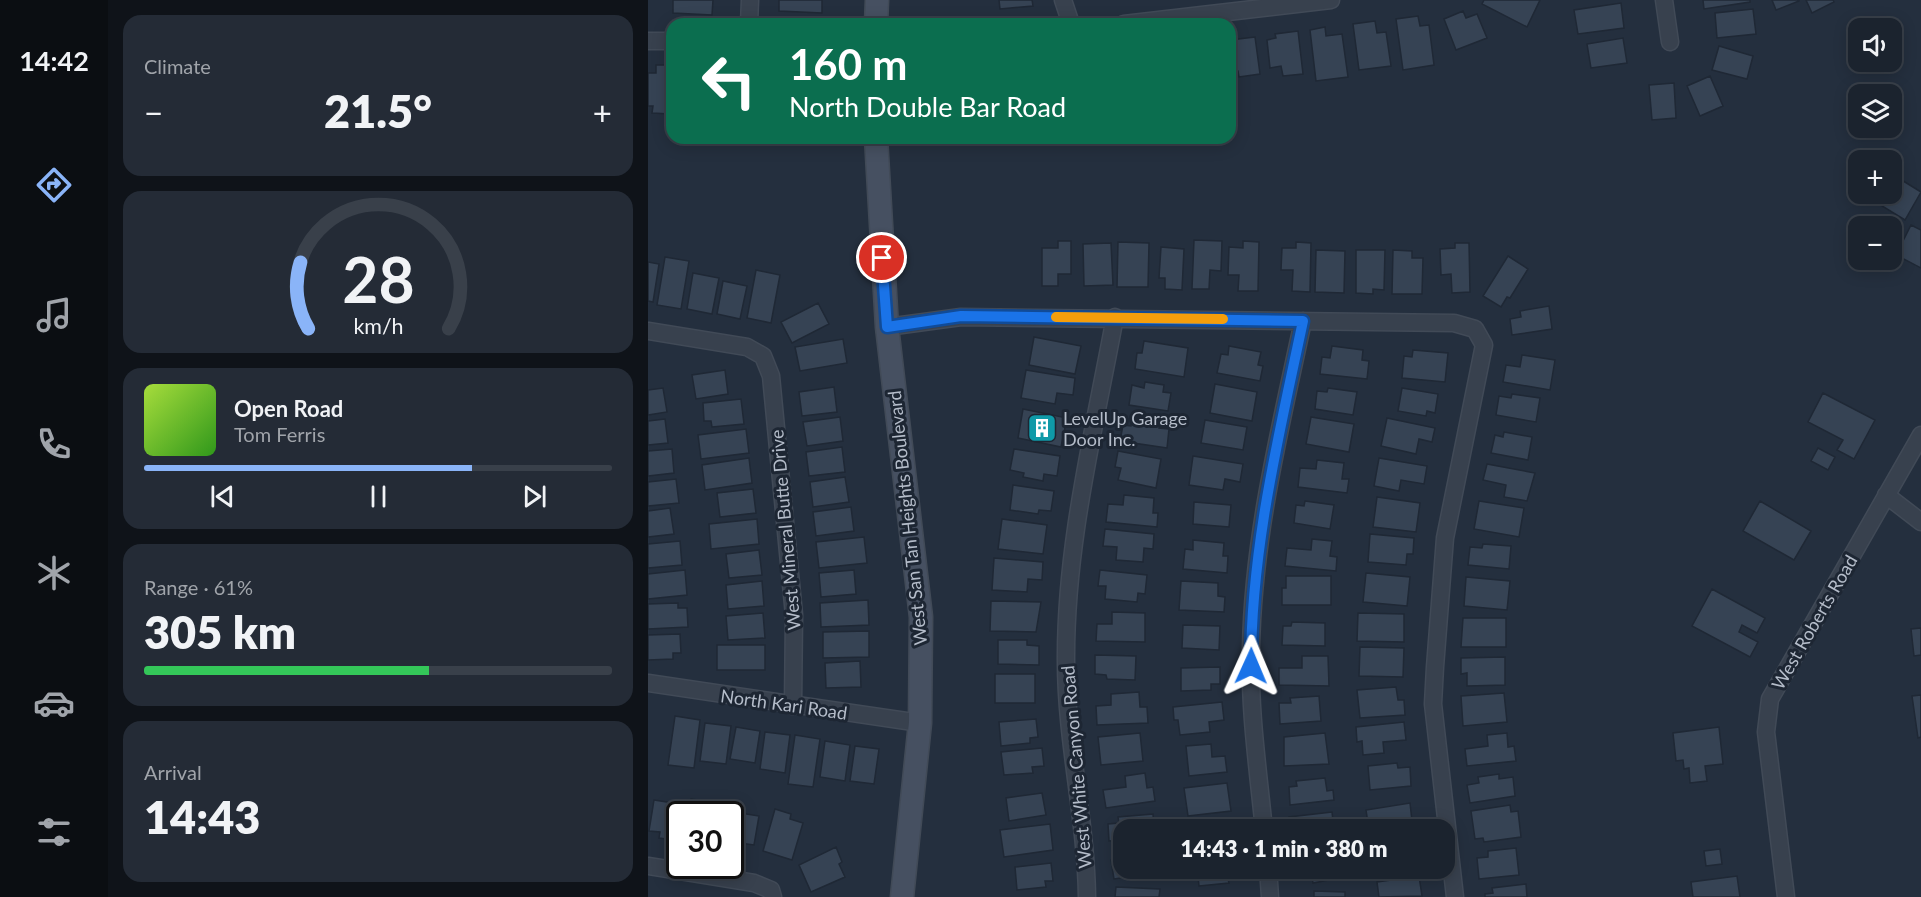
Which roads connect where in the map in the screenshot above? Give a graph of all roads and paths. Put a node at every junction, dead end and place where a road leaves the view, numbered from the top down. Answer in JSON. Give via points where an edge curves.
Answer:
{"nodes":[{"id":1,"x":750,"y":0,"type":"edge"},
{"id":2,"x":877,"y":0,"type":"edge"},
{"id":3,"x":1063,"y":0,"type":"edge"},
{"id":4,"x":1331,"y":0,"type":"edge"},
{"id":5,"x":1664,"y":0,"type":"edge"},
{"id":6,"x":1267,"y":4,"type":"edge"},
{"id":7,"x":749,"y":18,"type":"edge"},
{"id":8,"x":876,"y":18,"type":"edge"},
{"id":9,"x":1069,"y":18,"type":"edge"},
{"id":10,"x":1167,"y":18,"type":"edge"},
{"id":11,"x":648,"y":41,"type":"edge"},
{"id":12,"x":666,"y":41,"type":"edge"},
{"id":13,"x":1670,"y":42,"type":"dead end"},
{"id":14,"x":876,"y":144,"type":"edge"},
{"id":15,"x":1115,"y":317,"type":"junction"},
{"id":16,"x":1303,"y":321,"type":"junction"},
{"id":17,"x":887,"y":327,"type":"junction"},
{"id":18,"x":648,"y":331,"type":"edge"},
{"id":19,"x":1921,"y":435,"type":"edge"},
{"id":20,"x":1886,"y":495,"type":"junction"},
{"id":21,"x":1921,"y":522,"type":"edge"},
{"id":22,"x":648,"y":683,"type":"edge"},
{"id":23,"x":793,"y":706,"type":"junction"},
{"id":24,"x":920,"y":723,"type":"junction"},
{"id":25,"x":1263,"y":819,"type":"edge"},
{"id":26,"x":648,"y":867,"type":"edge"},
{"id":27,"x":1269,"y":879,"type":"edge"},
{"id":28,"x":772,"y":893,"type":"edge"},
{"id":29,"x":902,"y":897,"type":"edge"},
{"id":30,"x":1087,"y":897,"type":"edge"},
{"id":31,"x":1270,"y":897,"type":"edge"},
{"id":32,"x":1455,"y":897,"type":"edge"},
{"id":33,"x":1786,"y":897,"type":"edge"}],
"edges":[{"from":1,"to":7,"type":"street"},
{"from":2,"to":8,"type":"street"},
{"from":3,"to":9,"type":"street"},
{"from":4,"to":6,"type":"street"},
{"from":5,"to":13,"type":"street"},
{"from":6,"to":10,"type":"street"},
{"from":11,"to":12,"type":"street"},
{"from":14,"to":17,"type":"street","name":"West San Tan Heights Boulevard"},
{"from":15,"to":16,"type":"street"},
{"from":15,"to":17,"type":"street","via":[[961,316]]},
{"from":15,"to":30,"type":"street","name":"West White Canyon Road","via":[[1073,543],[1066,661]]},
{"from":16,"to":25,"type":"street","via":[[1266,494],[1254,592],[1251,684]]},
{"from":16,"to":32,"type":"street","via":[[1454,323],[1476,329],[1484,345],[1445,538],[1435,667],[1434,704]]},
{"from":17,"to":24,"type":"street","name":"West San Tan Heights Boulevard","via":[[921,617]]},
{"from":18,"to":23,"type":"street","name":"West Mineral Butte Drive","via":[[747,347],[763,356],[771,376],[795,615]]},
{"from":19,"to":20,"type":"street","name":"West Roberts Road"},
{"from":20,"to":21,"type":"street"},
{"from":20,"to":33,"type":"street","name":"West Roberts Road","via":[[1770,699],[1766,732]]},
{"from":22,"to":23,"type":"street","name":"North Kari Road"},
{"from":23,"to":24,"type":"street","name":"North Kari Road"},
{"from":24,"to":29,"type":"street","name":"West San Tan Heights Boulevard"},
{"from":26,"to":28,"type":"street","via":[[754,883]]},
{"from":27,"to":31,"type":"street"}]}
